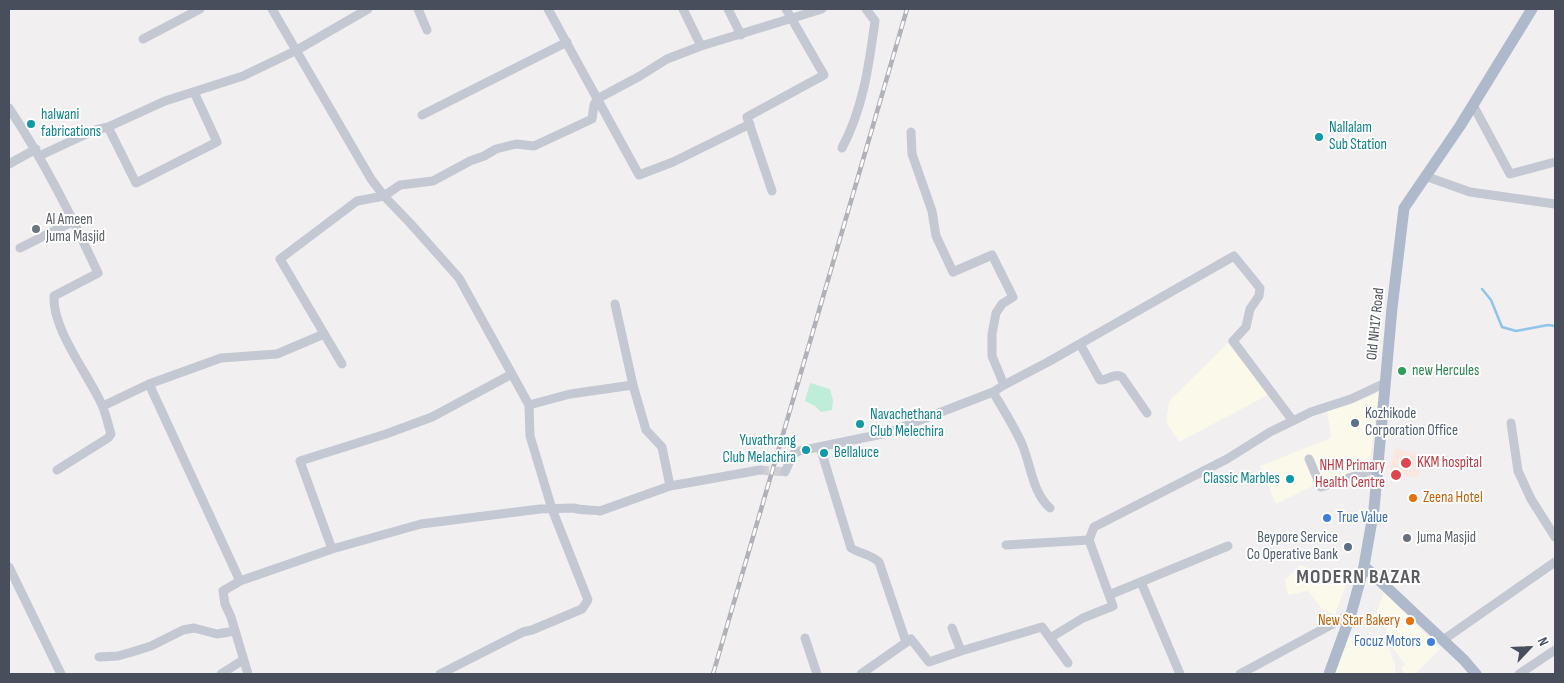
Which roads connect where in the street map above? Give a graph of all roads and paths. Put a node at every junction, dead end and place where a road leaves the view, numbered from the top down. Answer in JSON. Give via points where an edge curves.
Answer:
{"nodes":[{"id":1,"x":200,"y":9,"type":"edge"},
{"id":2,"x":272,"y":9,"type":"edge"},
{"id":3,"x":368,"y":9,"type":"edge"},
{"id":4,"x":418,"y":9,"type":"edge"},
{"id":5,"x":548,"y":9,"type":"edge"},
{"id":6,"x":683,"y":9,"type":"edge"},
{"id":7,"x":728,"y":9,"type":"edge"},
{"id":8,"x":786,"y":9,"type":"edge"},
{"id":9,"x":822,"y":9,"type":"edge"},
{"id":10,"x":866,"y":9,"type":"edge"},
{"id":11,"x":876,"y":9,"type":"edge"},
{"id":12,"x":1532,"y":9,"type":"edge"},
{"id":13,"x":873,"y":18,"type":"junction"},
{"id":14,"x":792,"y":19,"type":"junction"},
{"id":15,"x":427,"y":30,"type":"dead end"},
{"id":16,"x":741,"y":35,"type":"junction"},
{"id":17,"x":143,"y":39,"type":"dead end"},
{"id":18,"x":566,"y":42,"type":"junction"},
{"id":19,"x":701,"y":46,"type":"junction"},
{"id":20,"x":297,"y":50,"type":"junction"},
{"id":21,"x":194,"y":92,"type":"junction"},
{"id":22,"x":597,"y":98,"type":"junction"},
{"id":23,"x":1473,"y":104,"type":"junction"},
{"id":24,"x":9,"y":108,"type":"edge"},
{"id":25,"x":422,"y":115,"type":"dead end"},
{"id":26,"x":750,"y":124,"type":"junction"},
{"id":27,"x":108,"y":127,"type":"junction"},
{"id":28,"x":911,"y":132,"type":"dead end"},
{"id":29,"x":842,"y":148,"type":"dead end"},
{"id":30,"x":38,"y":153,"type":"junction"},
{"id":31,"x":1555,"y":162,"type":"edge"},
{"id":32,"x":9,"y":164,"type":"edge"},
{"id":33,"x":1425,"y":176,"type":"junction"},
{"id":34,"x":772,"y":191,"type":"dead end"},
{"id":35,"x":384,"y":196,"type":"junction"},
{"id":36,"x":1555,"y":204,"type":"edge"},
{"id":37,"x":74,"y":222,"type":"junction"},
{"id":38,"x":20,"y":248,"type":"dead end"},
{"id":39,"x":615,"y":304,"type":"dead end"},
{"id":40,"x":324,"y":334,"type":"junction"},
{"id":41,"x":1080,"y":344,"type":"junction"},
{"id":42,"x":342,"y":364,"type":"dead end"},
{"id":43,"x":512,"y":374,"type":"junction"},
{"id":44,"x":1385,"y":383,"type":"junction"},
{"id":45,"x":149,"y":384,"type":"junction"},
{"id":46,"x":633,"y":385,"type":"junction"},
{"id":47,"x":1004,"y":385,"type":"junction"},
{"id":48,"x":993,"y":392,"type":"junction"},
{"id":49,"x":529,"y":405,"type":"junction"},
{"id":50,"x":103,"y":406,"type":"junction"},
{"id":51,"x":1147,"y":413,"type":"dead end"},
{"id":52,"x":1293,"y":421,"type":"junction"},
{"id":53,"x":1511,"y":423,"type":"dead end"},
{"id":54,"x":820,"y":447,"type":"junction"},
{"id":55,"x":1309,"y":460,"type":"dead end"},
{"id":56,"x":1379,"y":468,"type":"junction"},
{"id":57,"x":57,"y":470,"type":"dead end"},
{"id":58,"x":760,"y":470,"type":"tunnel mouth"},
{"id":59,"x":785,"y":472,"type":"dead end"},
{"id":60,"x":670,"y":486,"type":"junction"},
{"id":61,"x":1050,"y":508,"type":"dead end"},
{"id":62,"x":552,"y":509,"type":"junction"},
{"id":63,"x":1555,"y":537,"type":"edge"},
{"id":64,"x":1089,"y":540,"type":"junction"},
{"id":65,"x":1006,"y":545,"type":"dead end"},
{"id":66,"x":1228,"y":546,"type":"dead end"},
{"id":67,"x":332,"y":549,"type":"junction"},
{"id":68,"x":1555,"y":562,"type":"edge"},
{"id":69,"x":1364,"y":566,"type":"junction"},
{"id":70,"x":9,"y":567,"type":"edge"},
{"id":71,"x":240,"y":582,"type":"junction"},
{"id":72,"x":1141,"y":582,"type":"junction"},
{"id":73,"x":1109,"y":594,"type":"junction"},
{"id":74,"x":1351,"y":614,"type":"junction"},
{"id":75,"x":952,"y":628,"type":"dead end"},
{"id":76,"x":235,"y":631,"type":"junction"},
{"id":77,"x":805,"y":638,"type":"dead end"},
{"id":78,"x":1050,"y":638,"type":"junction"},
{"id":79,"x":1443,"y":640,"type":"junction"},
{"id":80,"x":906,"y":642,"type":"junction"},
{"id":81,"x":1555,"y":650,"type":"edge"},
{"id":82,"x":961,"y":651,"type":"junction"},
{"id":83,"x":99,"y":657,"type":"dead end"},
{"id":84,"x":243,"y":660,"type":"junction"},
{"id":85,"x":1068,"y":663,"type":"dead end"},
{"id":86,"x":61,"y":674,"type":"edge"},
{"id":87,"x":220,"y":674,"type":"edge"},
{"id":88,"x":248,"y":674,"type":"edge"},
{"id":89,"x":440,"y":674,"type":"edge"},
{"id":90,"x":817,"y":674,"type":"edge"},
{"id":91,"x":861,"y":674,"type":"edge"},
{"id":92,"x":1180,"y":674,"type":"edge"},
{"id":93,"x":1240,"y":674,"type":"edge"},
{"id":94,"x":1329,"y":674,"type":"edge"},
{"id":95,"x":1476,"y":674,"type":"edge"},
{"id":96,"x":1519,"y":674,"type":"edge"}],
"edges":[{"from":1,"to":17,"type":"street"},
{"from":2,"to":20,"type":"street"},
{"from":3,"to":20,"type":"street"},
{"from":4,"to":15,"type":"street"},
{"from":5,"to":18,"type":"street"},
{"from":6,"to":19,"type":"street"},
{"from":7,"to":16,"type":"street"},
{"from":8,"to":14,"type":"street"},
{"from":9,"to":14,"type":"street"},
{"from":10,"to":13,"type":"street"},
{"from":11,"to":13,"type":"street"},
{"from":12,"to":23,"type":"main road","name":"Old NH17 Road"},
{"from":13,"to":29,"type":"street","via":[[861,102]]},
{"from":14,"to":16,"type":"street"},
{"from":14,"to":26,"type":"street","via":[[824,75],[747,117]]},
{"from":16,"to":19,"type":"street"},
{"from":18,"to":22,"type":"street"},
{"from":18,"to":25,"type":"street"},
{"from":19,"to":22,"type":"street","via":[[667,59]]},
{"from":20,"to":21,"type":"street","via":[[243,76]]},
{"from":20,"to":35,"type":"street"},
{"from":21,"to":27,"type":"street","via":[[165,101]]},
{"from":21,"to":27,"type":"street","via":[[217,142],[136,183]]},
{"from":22,"to":26,"type":"street","via":[[639,176]]},
{"from":22,"to":35,"type":"street","via":[[592,120],[579,126],[534,146],[516,144],[496,149],[433,182],[400,185]]},
{"from":23,"to":31,"type":"street","via":[[1510,174]]},
{"from":23,"to":33,"type":"main road","name":"Old NH17 Road"},
{"from":24,"to":30,"type":"street"},
{"from":26,"to":34,"type":"street"},
{"from":27,"to":30,"type":"street"},
{"from":28,"to":47,"type":"street","via":[[912,154],[932,211],[936,236],[953,272],[992,255],[1013,297],[1002,304],[996,314],[992,334],[992,356]]},
{"from":30,"to":32,"type":"street"},
{"from":30,"to":37,"type":"street"},
{"from":33,"to":36,"type":"street","via":[[1470,192]]},
{"from":33,"to":44,"type":"main road","name":"Old NH17 Road","via":[[1404,208]]},
{"from":35,"to":40,"type":"street","via":[[357,201],[280,259]]},
{"from":35,"to":43,"type":"street","via":[[459,278]]},
{"from":37,"to":38,"type":"street"},
{"from":37,"to":50,"type":"street","via":[[98,273],[54,296],[54,305],[72,351]]},
{"from":39,"to":46,"type":"street"},
{"from":40,"to":42,"type":"street"},
{"from":40,"to":45,"type":"street","via":[[276,354],[221,358]]},
{"from":41,"to":47,"type":"street"},
{"from":41,"to":51,"type":"street","via":[[1100,380],[1122,377]]},
{"from":41,"to":52,"type":"street","via":[[1234,256],[1260,288],[1246,327],[1233,342]]},
{"from":43,"to":49,"type":"street"},
{"from":43,"to":67,"type":"street","via":[[432,417],[300,461]]},
{"from":44,"to":52,"type":"street"},
{"from":44,"to":56,"type":"main road","name":"Old NH17 Road"},
{"from":45,"to":50,"type":"street"},
{"from":45,"to":71,"type":"street"},
{"from":46,"to":49,"type":"street","via":[[570,394]]},
{"from":46,"to":60,"type":"street","via":[[646,430],[662,447]]},
{"from":47,"to":48,"type":"street"},
{"from":48,"to":54,"type":"street","via":[[887,433]]},
{"from":48,"to":61,"type":"street","via":[[1021,441],[1042,501]]},
{"from":49,"to":62,"type":"street","via":[[530,436]]},
{"from":50,"to":57,"type":"street","via":[[111,434]]},
{"from":52,"to":64,"type":"street","via":[[1227,459],[1094,527]]},
{"from":53,"to":63,"type":"street","via":[[1518,471]]},
{"from":54,"to":59,"type":"street","via":[[793,454]]},
{"from":54,"to":80,"type":"street","via":[[851,548],[860,554],[870,554],[879,562]]},
{"from":55,"to":56,"type":"street","via":[[1322,487]]},
{"from":56,"to":69,"type":"main road","name":"Old NH17 Road"},
{"from":58,"to":60,"type":"street"},
{"from":60,"to":62,"type":"street","via":[[600,511]]},
{"from":62,"to":67,"type":"street","via":[[420,524]]},
{"from":62,"to":89,"type":"street","via":[[588,600],[582,609],[523,632]]},
{"from":64,"to":65,"type":"street"},
{"from":64,"to":73,"type":"street"},
{"from":66,"to":72,"type":"street"},
{"from":67,"to":71,"type":"street"},
{"from":68,"to":79,"type":"street"},
{"from":69,"to":74,"type":"main road","name":"Old NH17 Road"},
{"from":69,"to":79,"type":"main road"},
{"from":70,"to":86,"type":"street"},
{"from":71,"to":76,"type":"street","via":[[223,591]]},
{"from":72,"to":73,"type":"street"},
{"from":72,"to":92,"type":"street"},
{"from":73,"to":78,"type":"street","via":[[1113,606],[1083,618]]},
{"from":74,"to":93,"type":"street"},
{"from":74,"to":94,"type":"main road","name":"Old NH17 Road"},
{"from":75,"to":82,"type":"street"},
{"from":76,"to":83,"type":"street","via":[[217,634],[194,628],[183,630],[151,646],[118,656]]},
{"from":76,"to":84,"type":"street"},
{"from":77,"to":90,"type":"street"},
{"from":78,"to":82,"type":"street","via":[[1042,627]]},
{"from":78,"to":85,"type":"street"},
{"from":79,"to":95,"type":"main road"},
{"from":80,"to":82,"type":"street","via":[[911,639],[928,662]]},
{"from":80,"to":91,"type":"street"},
{"from":81,"to":96,"type":"street"},
{"from":84,"to":87,"type":"street"},
{"from":84,"to":88,"type":"street"}]}
